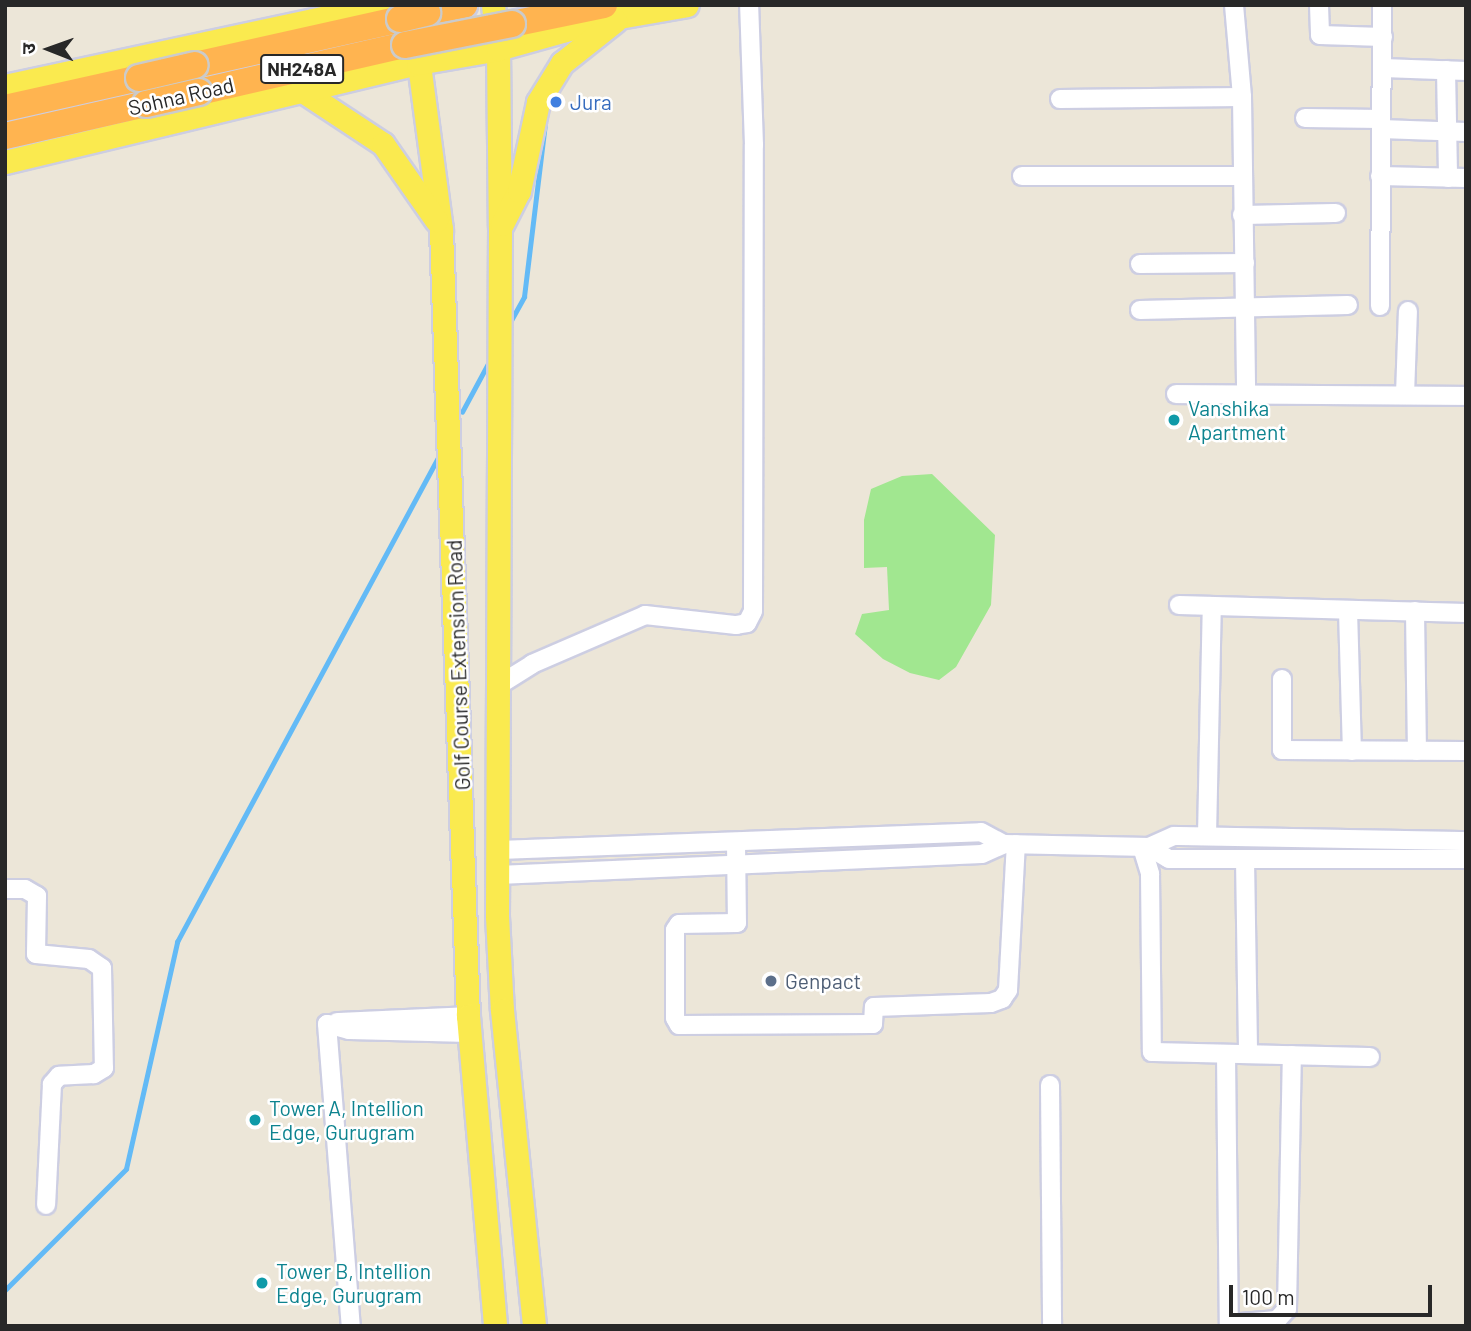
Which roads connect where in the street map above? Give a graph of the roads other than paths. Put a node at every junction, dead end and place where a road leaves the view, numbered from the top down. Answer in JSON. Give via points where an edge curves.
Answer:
{"nodes":[{"id":1,"x":317,"y":5,"type":"edge"},
{"id":2,"x":464,"y":5,"type":"edge"},
{"id":3,"x":493,"y":5,"type":"edge"},
{"id":4,"x":687,"y":5,"type":"edge"},
{"id":5,"x":750,"y":5,"type":"edge"},
{"id":6,"x":1234,"y":5,"type":"edge"},
{"id":7,"x":1319,"y":5,"type":"edge"},
{"id":8,"x":1382,"y":5,"type":"edge"},
{"id":9,"x":399,"y":10,"type":"edge"},
{"id":10,"x":612,"y":11,"type":"edge"},
{"id":11,"x":284,"y":26,"type":"junction"},
{"id":12,"x":1383,"y":37,"type":"junction"},
{"id":13,"x":498,"y":50,"type":"junction"},
{"id":14,"x":160,"y":51,"type":"junction"},
{"id":15,"x":411,"y":54,"type":"junction"},
{"id":16,"x":1383,"y":68,"type":"junction"},
{"id":17,"x":1446,"y":70,"type":"junction"},
{"id":18,"x":1466,"y":71,"type":"edge"},
{"id":19,"x":5,"y":86,"type":"edge"},
{"id":20,"x":301,"y":90,"type":"junction"},
{"id":21,"x":1242,"y":97,"type":"junction"},
{"id":22,"x":1060,"y":99,"type":"dead end"},
{"id":23,"x":5,"y":108,"type":"edge"},
{"id":24,"x":1305,"y":118,"type":"dead end"},
{"id":25,"x":175,"y":123,"type":"junction"},
{"id":26,"x":1381,"y":124,"type":"junction"},
{"id":27,"x":1447,"y":131,"type":"junction"},
{"id":28,"x":1466,"y":132,"type":"edge"},
{"id":29,"x":5,"y":136,"type":"edge"},
{"id":30,"x":5,"y":162,"type":"edge"},
{"id":31,"x":1022,"y":176,"type":"dead end"},
{"id":32,"x":1242,"y":176,"type":"junction"},
{"id":33,"x":1380,"y":176,"type":"junction"},
{"id":34,"x":1457,"y":178,"type":"edge"},
{"id":35,"x":1336,"y":214,"type":"dead end"},
{"id":36,"x":1242,"y":215,"type":"junction"},
{"id":37,"x":500,"y":227,"type":"junction"},
{"id":38,"x":441,"y":229,"type":"junction"},
{"id":39,"x":1245,"y":263,"type":"junction"},
{"id":40,"x":1140,"y":264,"type":"dead end"},
{"id":41,"x":1245,"y":304,"type":"junction"},
{"id":42,"x":1348,"y":304,"type":"dead end"},
{"id":43,"x":1380,"y":306,"type":"dead end"},
{"id":44,"x":1140,"y":310,"type":"dead end"},
{"id":45,"x":1408,"y":311,"type":"dead end"},
{"id":46,"x":1176,"y":394,"type":"dead end"},
{"id":47,"x":1246,"y":396,"type":"junction"},
{"id":48,"x":1405,"y":396,"type":"junction"},
{"id":49,"x":1466,"y":396,"type":"edge"},
{"id":50,"x":1179,"y":605,"type":"dead end"},
{"id":51,"x":1212,"y":606,"type":"junction"},
{"id":52,"x":1348,"y":610,"type":"junction"},
{"id":53,"x":1415,"y":611,"type":"junction"},
{"id":54,"x":1466,"y":613,"type":"edge"},
{"id":55,"x":1282,"y":679,"type":"dead end"},
{"id":56,"x":499,"y":685,"type":"junction"},
{"id":57,"x":1352,"y":751,"type":"junction"},
{"id":58,"x":1417,"y":751,"type":"junction"},
{"id":59,"x":1466,"y":751,"type":"edge"},
{"id":60,"x":1208,"y":836,"type":"junction"},
{"id":61,"x":1466,"y":841,"type":"edge"},
{"id":62,"x":736,"y":844,"type":"junction"},
{"id":63,"x":1010,"y":844,"type":"junction"},
{"id":64,"x":688,"y":845,"type":"junction"},
{"id":65,"x":1146,"y":847,"type":"junction"},
{"id":66,"x":499,"y":850,"type":"junction"},
{"id":67,"x":1245,"y":859,"type":"junction"},
{"id":68,"x":1466,"y":859,"type":"edge"},
{"id":69,"x":736,"y":865,"type":"junction"},
{"id":70,"x":689,"y":866,"type":"junction"},
{"id":71,"x":498,"y":875,"type":"junction"},
{"id":72,"x":5,"y":889,"type":"edge"},
{"id":73,"x":469,"y":1024,"type":"junction"},
{"id":74,"x":1226,"y":1054,"type":"junction"},
{"id":75,"x":1248,"y":1054,"type":"junction"},
{"id":76,"x":1292,"y":1055,"type":"junction"},
{"id":77,"x":1370,"y":1057,"type":"dead end"},
{"id":78,"x":1050,"y":1085,"type":"dead end"},
{"id":79,"x":46,"y":1205,"type":"dead end"},
{"id":80,"x":1229,"y":1325,"type":"edge"},
{"id":81,"x":351,"y":1326,"type":"edge"},
{"id":82,"x":495,"y":1326,"type":"edge"},
{"id":83,"x":534,"y":1326,"type":"edge"},
{"id":84,"x":1052,"y":1326,"type":"edge"}],
"edges":[{"from":1,"to":11,"type":"main road"},
{"from":2,"to":9,"type":"highway","name":"Sohna Road","number":"NH248A","bridge":true},
{"from":3,"to":13,"type":"main road"},
{"from":4,"to":10,"type":"main road"},
{"from":5,"to":56,"type":"street","via":[[753,611],[747,623],[736,625],[645,615],[532,664]]},
{"from":6,"to":21,"type":"street"},
{"from":7,"to":12,"type":"street","via":[[1320,35]]},
{"from":8,"to":12,"type":"street"},
{"from":9,"to":11,"type":"main road"},
{"from":9,"to":15,"type":"main road","name":"Golf Course Extension Road"},
{"from":9,"to":23,"type":"highway","name":"Sohna Road","number":"NH248A","bridge":true,"via":[[195,65]]},
{"from":10,"to":13,"type":"main road"},
{"from":10,"to":15,"type":"highway","name":"Sohna Road","number":"NH248A","bridge":true,"via":[[512,24]]},
{"from":10,"to":37,"type":"main road","via":[[562,62],[538,102],[519,191]]},
{"from":11,"to":14,"type":"main road"},
{"from":12,"to":16,"type":"street"},
{"from":13,"to":15,"type":"main road"},
{"from":13,"to":37,"type":"main road"},
{"from":14,"to":19,"type":"main road"},
{"from":14,"to":25,"type":"main road"},
{"from":15,"to":20,"type":"main road"},
{"from":15,"to":29,"type":"highway","name":"Sohna Road","number":"NH248A","bridge":true,"via":[[199,92]]},
{"from":15,"to":38,"type":"main road","name":"Golf Course Extension Road"},
{"from":16,"to":17,"type":"street"},
{"from":16,"to":26,"type":"street"},
{"from":17,"to":18,"type":"street"},
{"from":17,"to":27,"type":"street"},
{"from":20,"to":25,"type":"main road"},
{"from":20,"to":38,"type":"main road","via":[[383,144]]},
{"from":21,"to":22,"type":"street"},
{"from":21,"to":32,"type":"street"},
{"from":24,"to":26,"type":"street"},
{"from":25,"to":30,"type":"main road"},
{"from":26,"to":27,"type":"street"},
{"from":26,"to":33,"type":"street"},
{"from":27,"to":28,"type":"street"},
{"from":27,"to":34,"type":"street"},
{"from":31,"to":32,"type":"street"},
{"from":32,"to":36,"type":"street"},
{"from":33,"to":34,"type":"street"},
{"from":33,"to":43,"type":"street"},
{"from":35,"to":36,"type":"street"},
{"from":36,"to":39,"type":"street"},
{"from":37,"to":56,"type":"main road"},
{"from":38,"to":73,"type":"main road","name":"Golf Course Extension Road"},
{"from":39,"to":40,"type":"street"},
{"from":39,"to":41,"type":"street"},
{"from":41,"to":42,"type":"street"},
{"from":41,"to":44,"type":"street"},
{"from":41,"to":47,"type":"street"},
{"from":45,"to":48,"type":"street"},
{"from":46,"to":47,"type":"street"},
{"from":47,"to":48,"type":"street"},
{"from":48,"to":49,"type":"street"},
{"from":50,"to":51,"type":"street"},
{"from":51,"to":52,"type":"street"},
{"from":51,"to":60,"type":"street"},
{"from":52,"to":53,"type":"street"},
{"from":52,"to":57,"type":"street"},
{"from":53,"to":54,"type":"street"},
{"from":53,"to":58,"type":"street"},
{"from":55,"to":57,"type":"street","via":[[1282,750]]},
{"from":56,"to":66,"type":"main road"},
{"from":57,"to":58,"type":"street"},
{"from":58,"to":59,"type":"street"},
{"from":60,"to":61,"type":"street"},
{"from":60,"to":65,"type":"street","via":[[1174,836]]},
{"from":62,"to":63,"type":"street","via":[[981,832]]},
{"from":62,"to":64,"type":"street"},
{"from":62,"to":69,"type":"street"},
{"from":63,"to":65,"type":"street"},
{"from":63,"to":69,"type":"street","via":[[982,854]]},
{"from":63,"to":69,"type":"street","via":[[1008,990],[1002,999],[874,1007],[873,1024],[679,1025],[675,1018],[675,930],[679,924],[737,923]]},
{"from":64,"to":66,"type":"street"},
{"from":64,"to":70,"type":"street"},
{"from":65,"to":67,"type":"street","via":[[1169,859]]},
{"from":65,"to":74,"type":"street","via":[[1152,1052]]},
{"from":66,"to":71,"type":"main road"},
{"from":67,"to":68,"type":"street"},
{"from":67,"to":75,"type":"street"},
{"from":69,"to":70,"type":"street"},
{"from":70,"to":71,"type":"street"},
{"from":71,"to":83,"type":"main road","via":[[502,1010]]},
{"from":72,"to":79,"type":"street","via":[[25,889],[37,896],[36,954],[89,959],[102,968],[104,1068],[94,1074],[59,1076],[52,1084]]},
{"from":73,"to":81,"type":"street","via":[[349,1030],[327,1024]]},
{"from":73,"to":82,"type":"main road","name":"Golf Course Extension Road"},
{"from":74,"to":75,"type":"street"},
{"from":74,"to":80,"type":"street"},
{"from":75,"to":76,"type":"street"},
{"from":76,"to":77,"type":"street"},
{"from":76,"to":80,"type":"street","via":[[1287,1309],[1277,1320]]},
{"from":78,"to":84,"type":"street"}]}
